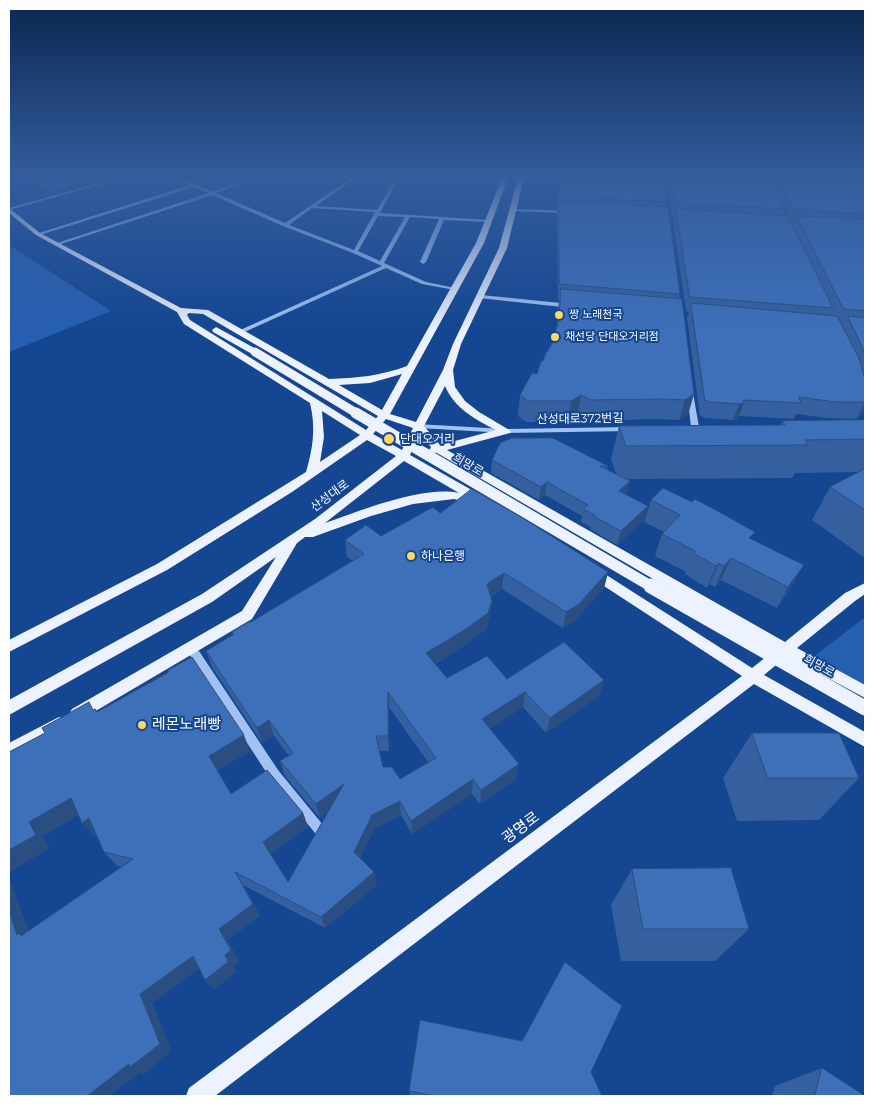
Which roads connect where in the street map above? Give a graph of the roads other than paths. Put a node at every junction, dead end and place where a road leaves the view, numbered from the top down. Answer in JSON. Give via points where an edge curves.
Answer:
{"nodes":[{"id":1,"x":33,"y":230,"type":"edge"},
{"id":2,"x":52,"y":230,"type":"edge"},
{"id":3,"x":100,"y":230,"type":"edge"},
{"id":4,"x":297,"y":230,"type":"edge"},
{"id":5,"x":367,"y":230,"type":"edge"},
{"id":6,"x":401,"y":230,"type":"edge"},
{"id":7,"x":437,"y":230,"type":"edge"},
{"id":8,"x":485,"y":230,"type":"edge"},
{"id":9,"x":508,"y":230,"type":"edge"},
{"id":10,"x":38,"y":234,"type":"junction"},
{"id":11,"x":56,"y":244,"type":"junction"},
{"id":12,"x":355,"y":252,"type":"junction"},
{"id":13,"x":423,"y":262,"type":"dead end"},
{"id":14,"x":384,"y":265,"type":"junction"},
{"id":15,"x":453,"y":289,"type":"junction"},
{"id":16,"x":481,"y":297,"type":"junction"},
{"id":17,"x":574,"y":306,"type":"edge"},
{"id":18,"x":180,"y":310,"type":"junction"},
{"id":19,"x":240,"y":332,"type":"junction"},
{"id":20,"x":410,"y":368,"type":"junction"},
{"id":21,"x":448,"y":370,"type":"junction"},
{"id":22,"x":688,"y":381,"type":"edge"},
{"id":23,"x":326,"y":382,"type":"junction"},
{"id":24,"x":314,"y":401,"type":"junction"},
{"id":25,"x":384,"y":415,"type":"junction"},
{"id":26,"x":419,"y":426,"type":"junction"},
{"id":27,"x":685,"y":427,"type":"edge"},
{"id":28,"x":695,"y":427,"type":"junction"},
{"id":29,"x":704,"y":427,"type":"edge"},
{"id":30,"x":636,"y":429,"type":"edge"},
{"id":31,"x":506,"y":431,"type":"junction"},
{"id":32,"x":367,"y":435,"type":"junction"},
{"id":33,"x":438,"y":449,"type":"junction"},
{"id":34,"x":404,"y":456,"type":"junction"},
{"id":35,"x":311,"y":473,"type":"junction"},
{"id":36,"x":487,"y":506,"type":"edge"},
{"id":37,"x":512,"y":520,"type":"edge"},
{"id":38,"x":294,"y":539,"type":"junction"},
{"id":39,"x":579,"y":563,"type":"edge"},
{"id":40,"x":865,"y":588,"type":"edge"},
{"id":41,"x":9,"y":646,"type":"edge"},
{"id":42,"x":191,"y":648,"type":"junction"},
{"id":43,"x":786,"y":649,"type":"junction"},
{"id":44,"x":753,"y":676,"type":"junction"},
{"id":45,"x":865,"y":692,"type":"edge"},
{"id":46,"x":9,"y":708,"type":"edge"},
{"id":47,"x":865,"y":708,"type":"edge"},
{"id":48,"x":865,"y":740,"type":"edge"},
{"id":49,"x":9,"y":751,"type":"edge"},
{"id":50,"x":319,"y":829,"type":"edge"},
{"id":51,"x":197,"y":1096,"type":"edge"}],
"edges":[{"from":1,"to":10,"type":"main road","name":"희망로"},
{"from":2,"to":10,"type":"street"},
{"from":3,"to":11,"type":"street"},
{"from":4,"to":12,"type":"street"},
{"from":5,"to":12,"type":"street"},
{"from":6,"to":14,"type":"street"},
{"from":7,"to":13,"type":"street"},
{"from":8,"to":15,"type":"main road"},
{"from":9,"to":16,"type":"main road","name":"산성대로"},
{"from":10,"to":11,"type":"main road","name":"희망로"},
{"from":11,"to":18,"type":"main road","name":"희망로"},
{"from":12,"to":14,"type":"street"},
{"from":14,"to":15,"type":"street","via":[[424,283]]},
{"from":14,"to":19,"type":"street"},
{"from":15,"to":20,"type":"main road"},
{"from":16,"to":17,"type":"street"},
{"from":16,"to":21,"type":"main road","name":"산성대로","via":[[457,344]]},
{"from":18,"to":19,"type":"main road","via":[[205,312]]},
{"from":18,"to":24,"type":"main road","via":[[187,322]]},
{"from":18,"to":47,"type":"main road","name":"희망로","bridge":true,"via":[[592,554]]},
{"from":19,"to":23,"type":"main road"},
{"from":20,"to":23,"type":"main road","via":[[372,381]]},
{"from":20,"to":25,"type":"main road"},
{"from":21,"to":26,"type":"main road","name":"산성대로"},
{"from":21,"to":31,"type":"main road","via":[[450,387],[458,399],[484,421]]},
{"from":22,"to":28,"type":"street"},
{"from":23,"to":25,"type":"main road"},
{"from":24,"to":32,"type":"main road"},
{"from":24,"to":35,"type":"main road","via":[[320,431]]},
{"from":25,"to":26,"type":"main road"},
{"from":25,"to":32,"type":"main road"},
{"from":26,"to":31,"type":"street","name":"산성대로372번길"},
{"from":26,"to":33,"type":"main road"},
{"from":26,"to":34,"type":"main road","name":"산성대로"},
{"from":27,"to":28,"type":"street"},
{"from":28,"to":29,"type":"street"},
{"from":30,"to":31,"type":"street","name":"산성대로372번길"},
{"from":31,"to":33,"type":"main road"},
{"from":32,"to":34,"type":"main road"},
{"from":32,"to":35,"type":"main road"},
{"from":33,"to":34,"type":"main road"},
{"from":33,"to":43,"type":"main road"},
{"from":34,"to":37,"type":"main road"},
{"from":34,"to":38,"type":"main road","name":"산성대로"},
{"from":35,"to":41,"type":"main road","via":[[162,567]]},
{"from":36,"to":38,"type":"main road","via":[[462,496],[419,499]]},
{"from":38,"to":42,"type":"main road","via":[[247,615]]},
{"from":38,"to":46,"type":"main road","name":"산성대로","via":[[207,598]]},
{"from":39,"to":44,"type":"main road"},
{"from":40,"to":43,"type":"main road","name":"광명로"},
{"from":42,"to":49,"type":"main road"},
{"from":42,"to":50,"type":"street","via":[[274,774]]},
{"from":43,"to":44,"type":"main road","name":"광명로"},
{"from":43,"to":45,"type":"main road"},
{"from":44,"to":48,"type":"main road"},
{"from":44,"to":51,"type":"main road","name":"광명로"}]}
